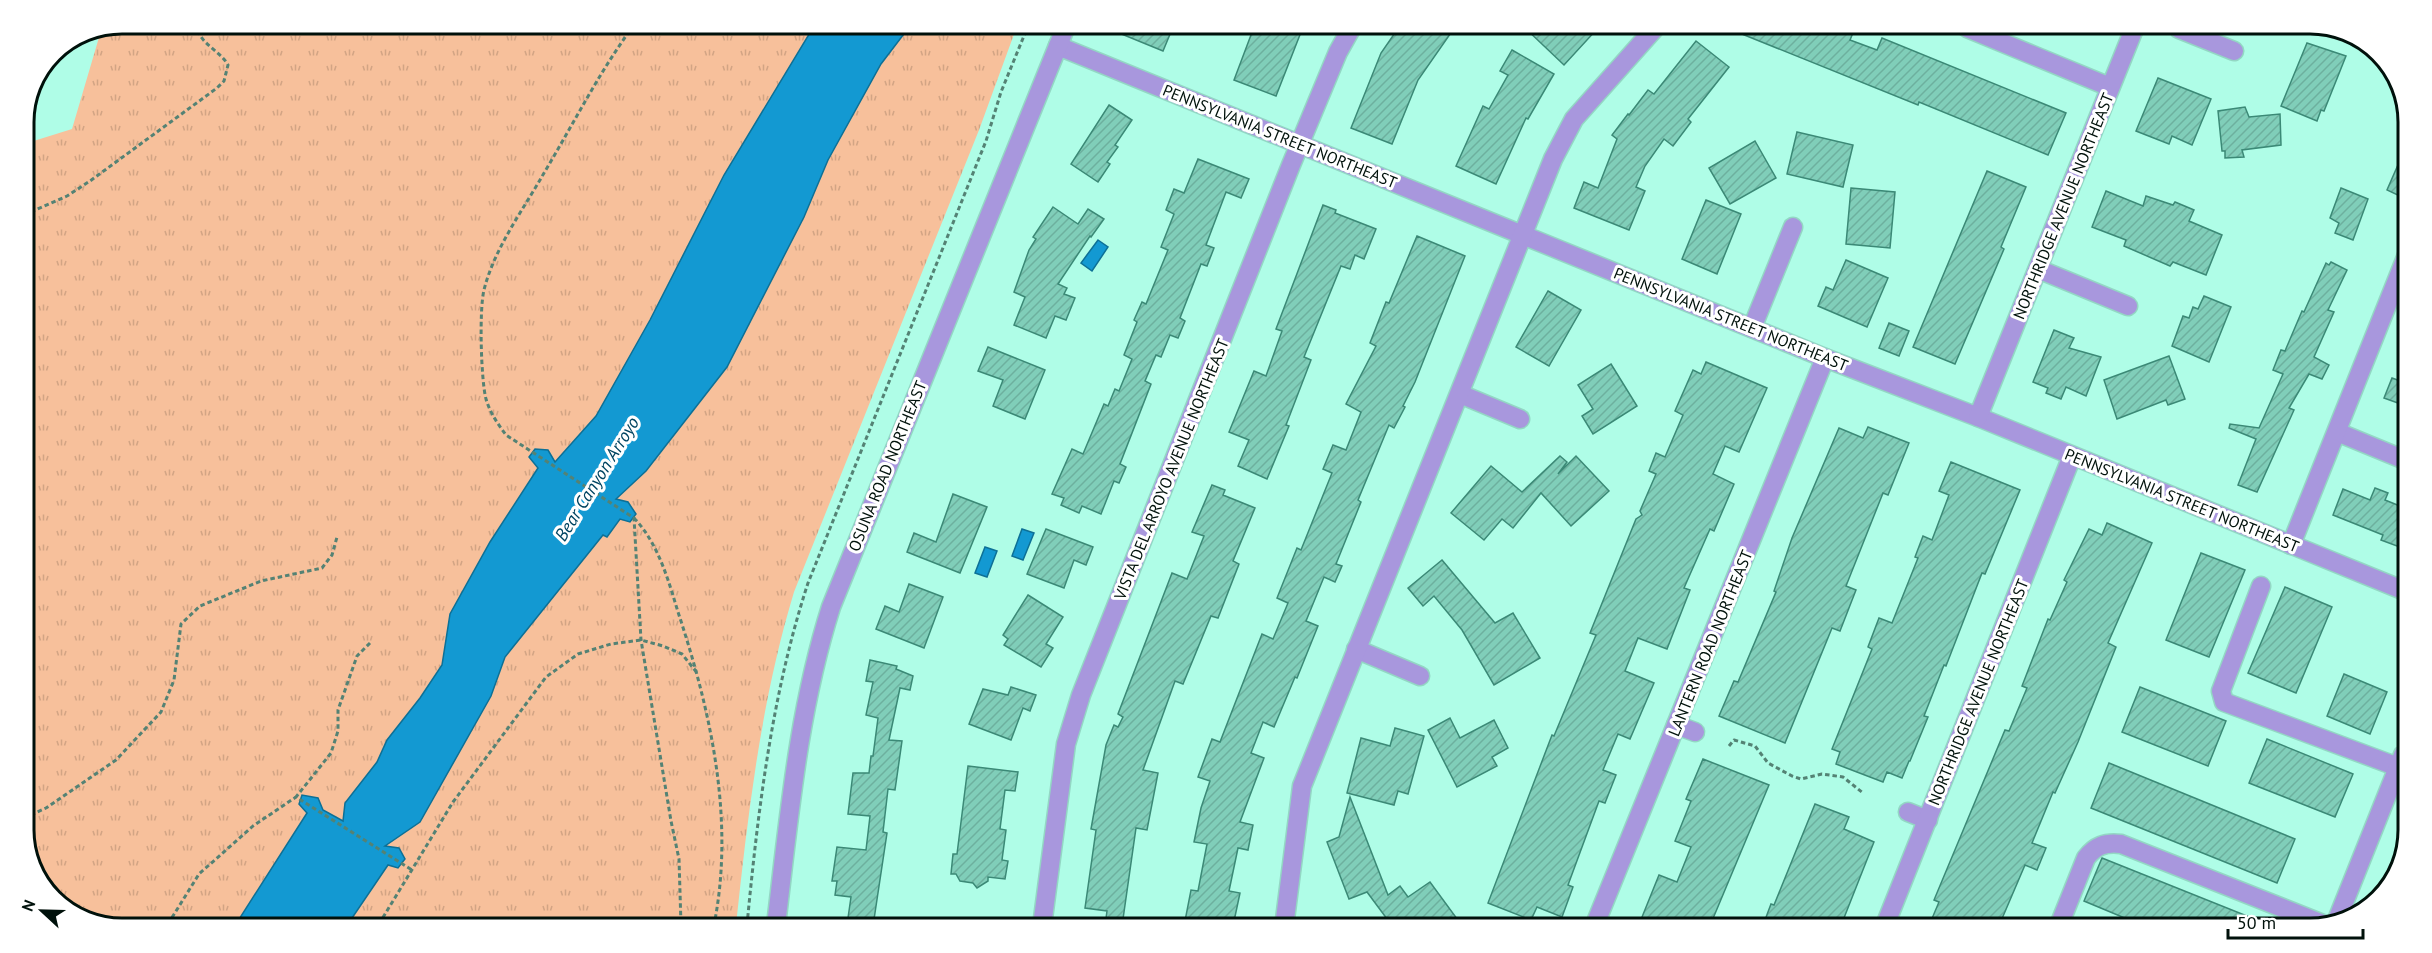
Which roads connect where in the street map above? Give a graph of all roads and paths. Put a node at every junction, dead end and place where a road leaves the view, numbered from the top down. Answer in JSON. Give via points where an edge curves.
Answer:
{"nodes":[{"id":1,"x":200,"y":34,"type":"edge"},
{"id":2,"x":628,"y":34,"type":"edge"},
{"id":3,"x":1025,"y":34,"type":"edge"},
{"id":4,"x":1063,"y":34,"type":"edge"},
{"id":5,"x":1348,"y":34,"type":"edge"},
{"id":6,"x":1650,"y":34,"type":"edge"},
{"id":7,"x":1982,"y":34,"type":"edge"},
{"id":8,"x":2132,"y":34,"type":"edge"},
{"id":9,"x":2192,"y":34,"type":"edge"},
{"id":10,"x":1058,"y":46,"type":"junction"},
{"id":11,"x":2234,"y":51,"type":"dead end"},
{"id":12,"x":2110,"y":87,"type":"junction"},
{"id":13,"x":1300,"y":144,"type":"junction"},
{"id":14,"x":34,"y":211,"type":"edge"},
{"id":15,"x":1793,"y":228,"type":"dead end"},
{"id":16,"x":1523,"y":234,"type":"junction"},
{"id":17,"x":2038,"y":269,"type":"junction"},
{"id":18,"x":2397,"y":280,"type":"edge"},
{"id":19,"x":2127,"y":306,"type":"dead end"},
{"id":20,"x":1752,"y":328,"type":"junction"},
{"id":21,"x":1826,"y":358,"type":"junction"},
{"id":22,"x":1460,"y":394,"type":"junction"},
{"id":23,"x":1978,"y":417,"type":"junction"},
{"id":24,"x":1520,"y":419,"type":"dead end"},
{"id":25,"x":2337,"y":432,"type":"junction"},
{"id":26,"x":2072,"y":456,"type":"junction"},
{"id":27,"x":2397,"y":457,"type":"edge"},
{"id":28,"x":634,"y":518,"type":"junction"},
{"id":29,"x":337,"y":537,"type":"dead end"},
{"id":30,"x":2291,"y":545,"type":"junction"},
{"id":31,"x":2261,"y":586,"type":"dead end"},
{"id":32,"x":2398,"y":588,"type":"edge"},
{"id":33,"x":641,"y":640,"type":"junction"},
{"id":34,"x":370,"y":643,"type":"dead end"},
{"id":35,"x":1356,"y":649,"type":"junction"},
{"id":36,"x":699,"y":674,"type":"junction"},
{"id":37,"x":1420,"y":676,"type":"dead end"},
{"id":38,"x":1676,"y":725,"type":"junction"},
{"id":39,"x":1695,"y":732,"type":"dead end"},
{"id":40,"x":1730,"y":746,"type":"dead end"},
{"id":41,"x":2398,"y":760,"type":"edge"},
{"id":42,"x":2398,"y":769,"type":"edge"},
{"id":43,"x":1863,"y":793,"type":"dead end"},
{"id":44,"x":296,"y":797,"type":"junction"},
{"id":45,"x":1908,"y":812,"type":"dead end"},
{"id":46,"x":35,"y":813,"type":"edge"},
{"id":47,"x":1928,"y":820,"type":"junction"},
{"id":48,"x":412,"y":870,"type":"junction"},
{"id":49,"x":2340,"y":913,"type":"edge"},
{"id":50,"x":169,"y":919,"type":"edge"},
{"id":51,"x":382,"y":919,"type":"edge"},
{"id":52,"x":681,"y":919,"type":"edge"},
{"id":53,"x":715,"y":919,"type":"edge"},
{"id":54,"x":748,"y":919,"type":"edge"},
{"id":55,"x":777,"y":919,"type":"edge"},
{"id":56,"x":1043,"y":919,"type":"edge"},
{"id":57,"x":1285,"y":919,"type":"edge"},
{"id":58,"x":1597,"y":919,"type":"edge"},
{"id":59,"x":1888,"y":919,"type":"edge"},
{"id":60,"x":2062,"y":919,"type":"edge"},
{"id":61,"x":2310,"y":919,"type":"edge"}],
"edges":[{"from":1,"to":14,"type":"path","via":[[228,65],[224,81],[90,181]]},
{"from":2,"to":28,"type":"path","via":[[506,238],[488,278],[482,305],[486,399],[500,427],[532,453]]},
{"from":3,"to":54,"type":"path","via":[[986,141],[808,583],[774,715]]},
{"from":4,"to":10,"type":"street","name":"OSUNA ROAD NORTHEAST"},
{"from":5,"to":13,"type":"street","name":"VISTA DEL ARROYO AVENUE NORTHEAST"},
{"from":6,"to":16,"type":"street","via":[[1574,119]]},
{"from":7,"to":12,"type":"street"},
{"from":8,"to":12,"type":"street","name":"NORTHRIDGE AVENUE NORTHEAST"},
{"from":9,"to":11,"type":"street"},
{"from":10,"to":13,"type":"street","name":"PENNSYLVANIA STREET NORTHEAST"},
{"from":10,"to":55,"type":"street","name":"OSUNA ROAD NORTHEAST","via":[[827,617],[804,710]]},
{"from":12,"to":17,"type":"street","name":"NORTHRIDGE AVENUE NORTHEAST"},
{"from":13,"to":16,"type":"street","name":"PENNSYLVANIA STREET NORTHEAST"},
{"from":13,"to":56,"type":"street","name":"VISTA DEL ARROYO AVENUE NORTHEAST","via":[[1081,695],[1064,755]]},
{"from":15,"to":20,"type":"street"},
{"from":16,"to":20,"type":"street","name":"PENNSYLVANIA STREET NORTHEAST"},
{"from":16,"to":22,"type":"street"},
{"from":17,"to":19,"type":"street"},
{"from":17,"to":23,"type":"street","name":"NORTHRIDGE AVENUE NORTHEAST"},
{"from":18,"to":25,"type":"street"},
{"from":20,"to":21,"type":"street","name":"PENNSYLVANIA STREET NORTHEAST"},
{"from":21,"to":23,"type":"street","name":"PENNSYLVANIA STREET NORTHEAST"},
{"from":21,"to":38,"type":"street","name":"LANTERN ROAD NORTHEAST"},
{"from":22,"to":24,"type":"street"},
{"from":22,"to":35,"type":"street"},
{"from":23,"to":26,"type":"street","name":"PENNSYLVANIA STREET NORTHEAST"},
{"from":25,"to":27,"type":"street"},
{"from":25,"to":30,"type":"street"},
{"from":26,"to":30,"type":"street","name":"PENNSYLVANIA STREET NORTHEAST"},
{"from":26,"to":47,"type":"street","name":"NORTHRIDGE AVENUE NORTHEAST"},
{"from":28,"to":33,"type":"path"},
{"from":28,"to":36,"type":"path","via":[[648,532],[668,579]]},
{"from":29,"to":46,"type":"path","via":[[332,555],[322,568],[261,581],[200,606],[181,624],[174,680],[161,712],[116,760]]},
{"from":30,"to":32,"type":"street","name":"PENNSYLVANIA STREET NORTHEAST"},
{"from":31,"to":41,"type":"street","via":[[2221,691],[2224,702]]},
{"from":33,"to":36,"type":"path","via":[[682,654]]},
{"from":33,"to":48,"type":"path","via":[[578,654],[546,677],[453,802]]},
{"from":33,"to":52,"type":"path","via":[[679,859]]},
{"from":34,"to":44,"type":"path","via":[[357,656],[338,710],[338,731],[331,753]]},
{"from":35,"to":37,"type":"street"},
{"from":35,"to":57,"type":"street","via":[[1302,786]]},
{"from":36,"to":53,"type":"path","via":[[718,778],[720,892]]},
{"from":38,"to":39,"type":"street"},
{"from":38,"to":58,"type":"street","name":"LANTERN ROAD NORTHEAST"},
{"from":40,"to":43,"type":"path","via":[[1734,740],[1755,746],[1768,763],[1801,779],[1822,774],[1843,777]]},
{"from":42,"to":49,"type":"street"},
{"from":44,"to":48,"type":"path"},
{"from":44,"to":50,"type":"path","via":[[252,826],[199,874]]},
{"from":45,"to":47,"type":"street"},
{"from":47,"to":59,"type":"street","name":"NORTHRIDGE AVENUE NORTHEAST"},
{"from":48,"to":51,"type":"path"},
{"from":60,"to":61,"type":"street","via":[[2086,858],[2093,849],[2108,843],[2121,844]]}]}
